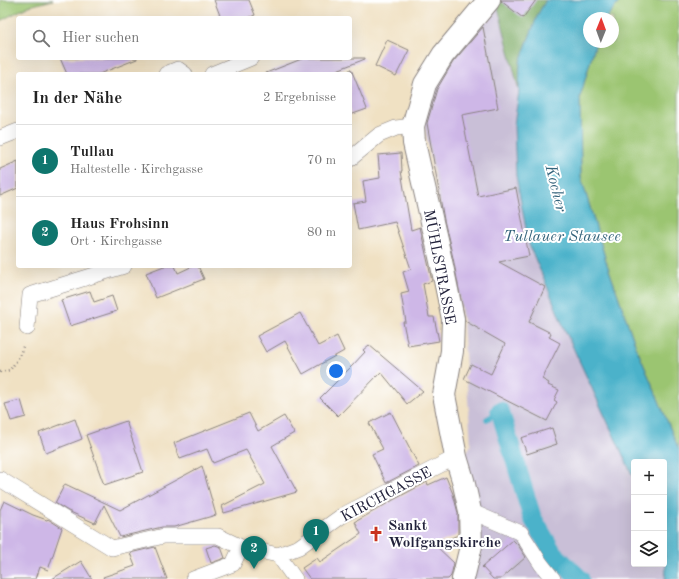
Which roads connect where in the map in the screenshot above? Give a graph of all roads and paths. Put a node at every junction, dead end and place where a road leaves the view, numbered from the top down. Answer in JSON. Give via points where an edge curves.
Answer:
{"nodes":[{"id":1,"x":489,"y":0,"type":"edge"},
{"id":2,"x":246,"y":60,"type":"edge"},
{"id":3,"x":171,"y":72,"type":"edge"},
{"id":4,"x":182,"y":72,"type":"edge"},
{"id":5,"x":217,"y":72,"type":"edge"},
{"id":6,"x":413,"y":126,"type":"junction"},
{"id":7,"x":16,"y":132,"type":"edge"},
{"id":8,"x":0,"y":138,"type":"edge"},
{"id":9,"x":352,"y":157,"type":"edge"},
{"id":10,"x":118,"y":268,"type":"edge"},
{"id":11,"x":28,"y":328,"type":"joint"},
{"id":12,"x":0,"y":372,"type":"edge"},
{"id":13,"x":456,"y":457,"type":"junction"},
{"id":14,"x":0,"y":479,"type":"edge"},
{"id":15,"x":470,"y":511,"type":"junction"},
{"id":16,"x":241,"y":547,"type":"junction"},
{"id":17,"x":278,"y":555,"type":"junction"},
{"id":18,"x":193,"y":579,"type":"edge"},
{"id":19,"x":295,"y":579,"type":"edge"},
{"id":20,"x":463,"y":579,"type":"edge"},
{"id":21,"x":553,"y":579,"type":"edge"}],
"edges":[{"from":1,"to":6,"type":"street","name":"MÜHLSTRASSE","via":[[443,55],[425,84]]},
{"from":2,"to":5,"type":"street"},
{"from":3,"to":4,"type":"street","via":[[178,69]]},
{"from":6,"to":9,"type":"street","via":[[396,128],[379,135]]},
{"from":6,"to":13,"type":"street","name":"MÜHLSTRASSE","via":[[414,143],[453,319],[452,350],[444,395]]},
{"from":7,"to":8,"type":"street"},
{"from":10,"to":11,"type":"street","via":[[30,295]]},
{"from":11,"to":12,"type":"path","via":[[19,357],[10,370]]},
{"from":13,"to":15,"type":"street","name":"MÜHLSTRASSE"},
{"from":13,"to":17,"type":"street","name":"KIRCHGASSE","via":[[343,515],[299,547]]},
{"from":14,"to":16,"type":"street","via":[[112,548],[164,536],[218,536]]},
{"from":15,"to":20,"type":"street","name":"MÜHLSTRASSE","via":[[471,546]]},
{"from":15,"to":21,"type":"street","via":[[521,533]]},
{"from":16,"to":17,"type":"street"},
{"from":16,"to":18,"type":"street","via":[[233,564]]},
{"from":17,"to":19,"type":"street"}]}
